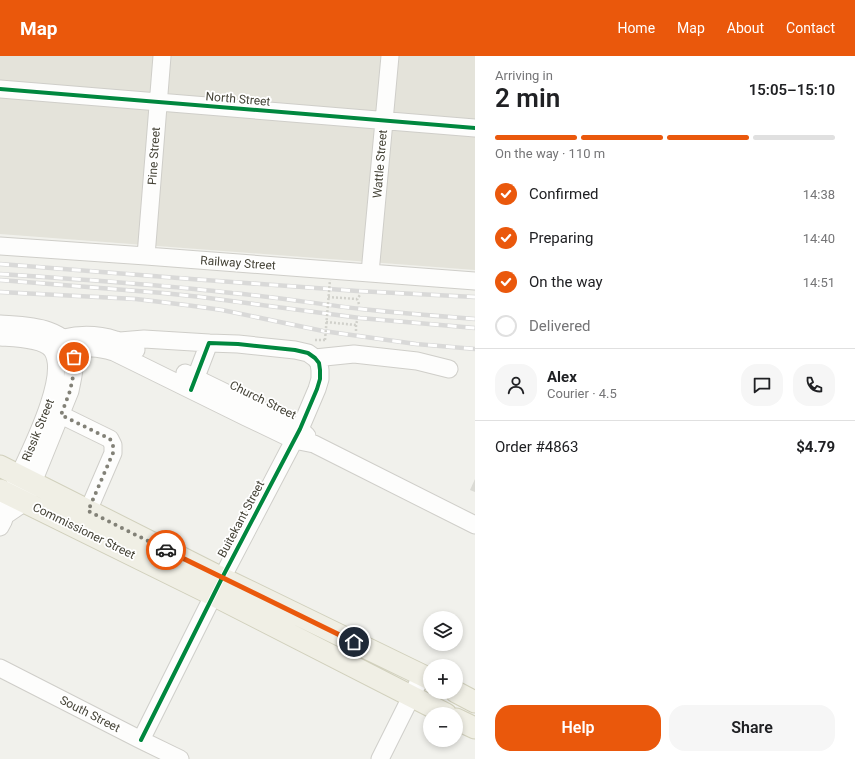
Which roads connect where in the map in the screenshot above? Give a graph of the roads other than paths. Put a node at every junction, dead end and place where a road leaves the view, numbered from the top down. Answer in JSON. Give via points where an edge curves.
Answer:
{"nodes":[{"id":1,"x":162,"y":56,"type":"edge"},
{"id":2,"x":390,"y":56,"type":"edge"},
{"id":3,"x":0,"y":89,"type":"edge"},
{"id":4,"x":158,"y":102,"type":"junction"},
{"id":5,"x":384,"y":121,"type":"junction"},
{"id":6,"x":475,"y":128,"type":"edge"},
{"id":7,"x":0,"y":246,"type":"edge"},
{"id":8,"x":146,"y":256,"type":"junction"},
{"id":9,"x":370,"y":272,"type":"junction"},
{"id":10,"x":475,"y":281,"type":"edge"},
{"id":11,"x":0,"y":324,"type":"edge"},
{"id":12,"x":0,"y":337,"type":"edge"},
{"id":13,"x":118,"y":341,"type":"junction"},
{"id":14,"x":209,"y":343,"type":"junction"},
{"id":15,"x":68,"y":345,"type":"junction"},
{"id":16,"x":51,"y":350,"type":"junction"},
{"id":17,"x":317,"y":364,"type":"junction"},
{"id":18,"x":449,"y":369,"type":"dead end"},
{"id":19,"x":193,"y":384,"type":"junction"},
{"id":20,"x":61,"y":415,"type":"junction"},
{"id":21,"x":297,"y":435,"type":"junction"},
{"id":22,"x":17,"y":475,"type":"edge"},
{"id":23,"x":12,"y":496,"type":"edge"},
{"id":24,"x":88,"y":511,"type":"junction"},
{"id":25,"x":3,"y":521,"type":"edge"},
{"id":26,"x":475,"y":525,"type":"edge"},
{"id":27,"x":217,"y":587,"type":"junction"},
{"id":28,"x":0,"y":668,"type":"edge"},
{"id":29,"x":423,"y":676,"type":"edge"},
{"id":30,"x":423,"y":681,"type":"edge"},
{"id":31,"x":463,"y":696,"type":"edge"},
{"id":32,"x":411,"y":697,"type":"junction"},
{"id":33,"x":475,"y":702,"type":"edge"},
{"id":34,"x":432,"y":707,"type":"edge"},
{"id":35,"x":463,"y":722,"type":"edge"},
{"id":36,"x":475,"y":728,"type":"edge"},
{"id":37,"x":141,"y":740,"type":"junction"},
{"id":38,"x":180,"y":759,"type":"edge"},
{"id":39,"x":380,"y":759,"type":"edge"}],
"edges":[{"from":1,"to":4,"type":"street","name":"Pine Street"},
{"from":2,"to":5,"type":"street","name":"Wattle Street"},
{"from":3,"to":4,"type":"street","name":"North Street"},
{"from":4,"to":5,"type":"street","name":"North Street"},
{"from":4,"to":8,"type":"street","name":"Pine Street"},
{"from":5,"to":6,"type":"street","name":"North Street"},
{"from":5,"to":9,"type":"street","name":"Wattle Street"},
{"from":7,"to":8,"type":"street","name":"Railway Street"},
{"from":8,"to":9,"type":"street","name":"Railway Street"},
{"from":9,"to":10,"type":"street","name":"Railway Street"},
{"from":11,"to":15,"type":"street","via":[[54,332]]},
{"from":12,"to":16,"type":"street","via":[[38,342]]},
{"from":13,"to":14,"type":"street","via":[[144,339]]},
{"from":13,"to":15,"type":"street","name":"Church Street","via":[[79,336]]},
{"from":13,"to":19,"type":"street","name":"Church Street"},
{"from":14,"to":17,"type":"street","via":[[295,350],[308,353]]},
{"from":14,"to":19,"type":"street"},
{"from":15,"to":16,"type":"street","name":"Church Street"},
{"from":15,"to":19,"type":"street","name":"Church Street","via":[[80,349],[114,352]]},
{"from":15,"to":20,"type":"street","name":"Rissik Street","via":[[74,357],[74,372]]},
{"from":16,"to":22,"type":"street","name":"Rissik Street","via":[[56,366],[50,403]]},
{"from":17,"to":18,"type":"street","via":[[354,354],[417,361]]},
{"from":17,"to":21,"type":"street","name":"Buitekant Street","via":[[320,379]]},
{"from":19,"to":21,"type":"street","name":"Church Street"},
{"from":20,"to":22,"type":"street","name":"Rissik Street"},
{"from":20,"to":24,"type":"street","via":[[110,439],[113,445],[113,453]]},
{"from":21,"to":26,"type":"street","name":"Church Street"},
{"from":21,"to":27,"type":"street","name":"Buitekant Street"},
{"from":22,"to":23,"type":"street","name":"Rissik Street"},
{"from":22,"to":24,"type":"main road","name":"Commissioner Street"},
{"from":23,"to":25,"type":"street"},
{"from":23,"to":27,"type":"main road","name":"Commissioner Street"},
{"from":24,"to":27,"type":"main road","name":"Commissioner Street"},
{"from":27,"to":29,"type":"main road","name":"Commissioner Street"},
{"from":27,"to":32,"type":"main road","name":"Commissioner Street"},
{"from":27,"to":37,"type":"street","name":"Buitekant Street"},
{"from":28,"to":37,"type":"street","name":"South Street"},
{"from":30,"to":32,"type":"street"},
{"from":31,"to":33,"type":"main road"},
{"from":32,"to":34,"type":"main road","name":"Commissioner Street"},
{"from":32,"to":39,"type":"street"},
{"from":35,"to":36,"type":"main road"},
{"from":37,"to":38,"type":"street","name":"South Street"}]}
